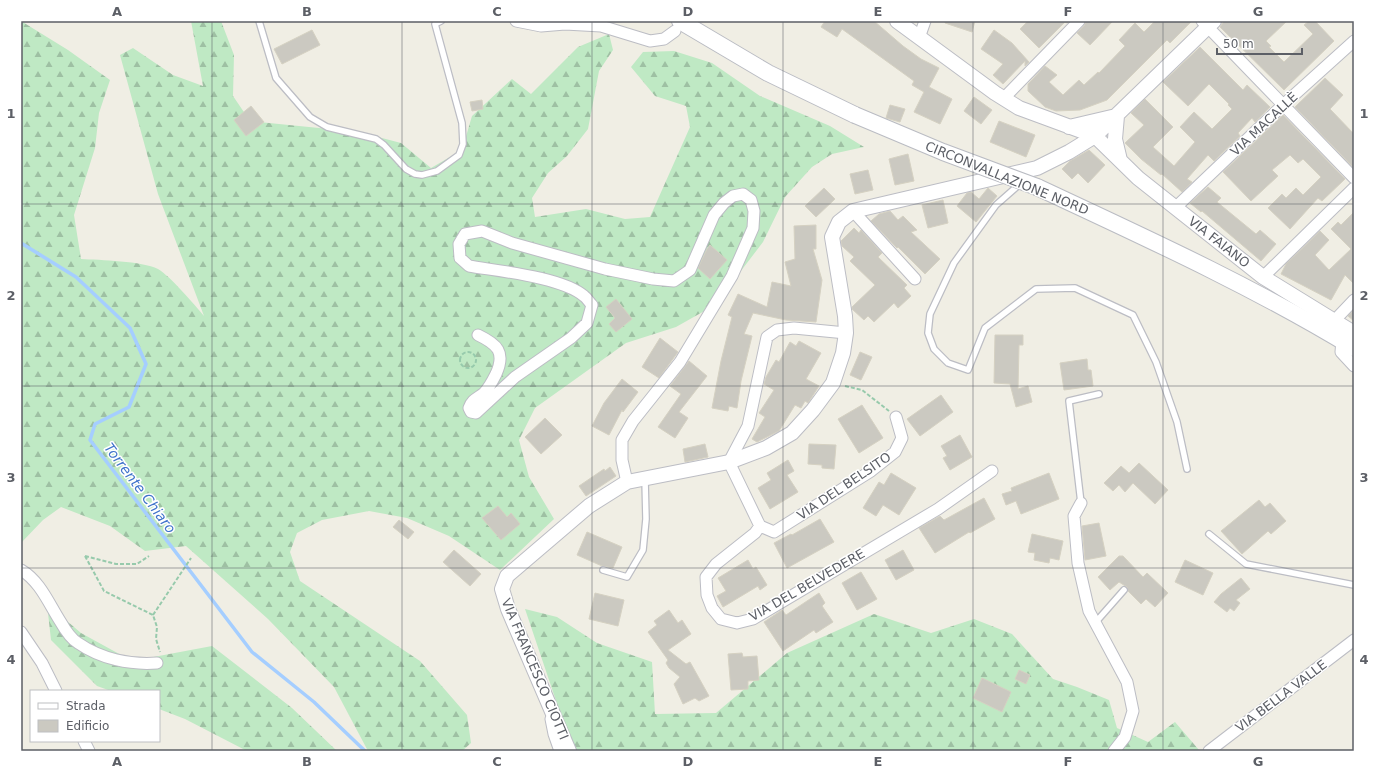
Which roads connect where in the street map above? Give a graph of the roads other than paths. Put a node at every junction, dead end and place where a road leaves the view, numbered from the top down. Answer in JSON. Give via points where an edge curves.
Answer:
{"nodes":[{"id":1,"x":259,"y":21,"type":"edge"},
{"id":2,"x":441,"y":21,"type":"edge"},
{"id":3,"x":516,"y":21,"type":"edge"},
{"id":4,"x":897,"y":21,"type":"edge"},
{"id":5,"x":925,"y":21,"type":"edge"},
{"id":6,"x":1079,"y":21,"type":"edge"},
{"id":7,"x":1208,"y":23,"type":"edge"},
{"id":8,"x":677,"y":26,"type":"edge"},
{"id":9,"x":919,"y":38,"type":"junction"},
{"id":10,"x":1354,"y":41,"type":"edge"},
{"id":11,"x":1003,"y":99,"type":"junction"},
{"id":12,"x":1283,"y":105,"type":"junction"},
{"id":13,"x":1117,"y":116,"type":"junction"},
{"id":14,"x":1068,"y":127,"type":"junction"},
{"id":15,"x":1095,"y":136,"type":"junction"},
{"id":16,"x":1120,"y":160,"type":"junction"},
{"id":17,"x":1037,"y":168,"type":"junction"},
{"id":18,"x":1354,"y":178,"type":"edge"},
{"id":19,"x":1354,"y":188,"type":"edge"},
{"id":20,"x":1175,"y":208,"type":"junction"},
{"id":21,"x":853,"y":211,"type":"junction"},
{"id":22,"x":1263,"y":277,"type":"junction"},
{"id":23,"x":915,"y":279,"type":"dead end"},
{"id":24,"x":1354,"y":300,"type":"edge"},
{"id":25,"x":1334,"y":321,"type":"junction"},
{"id":26,"x":846,"y":333,"type":"junction"},
{"id":27,"x":478,"y":335,"type":"dead end"},
{"id":28,"x":1350,"y":340,"type":"edge"},
{"id":29,"x":1354,"y":366,"type":"edge"},
{"id":30,"x":1099,"y":394,"type":"dead end"},
{"id":31,"x":896,"y":417,"type":"road end"},
{"id":32,"x":729,"y":462,"type":"junction"},
{"id":33,"x":1187,"y":469,"type":"dead end"},
{"id":34,"x":992,"y":471,"type":"dead end"},
{"id":35,"x":645,"y":479,"type":"junction"},
{"id":36,"x":628,"y":482,"type":"junction"},
{"id":37,"x":1081,"y":503,"type":"joint"},
{"id":38,"x":760,"y":526,"type":"junction"},
{"id":39,"x":1209,"y":534,"type":"dead end"},
{"id":40,"x":21,"y":570,"type":"edge"},
{"id":41,"x":603,"y":570,"type":"dead end"},
{"id":42,"x":1354,"y":585,"type":"edge"},
{"id":43,"x":1124,"y":590,"type":"dead end"},
{"id":44,"x":1095,"y":623,"type":"junction"},
{"id":45,"x":21,"y":632,"type":"edge"},
{"id":46,"x":1354,"y":640,"type":"edge"},
{"id":47,"x":158,"y":663,"type":"road end"},
{"id":48,"x":56,"y":690,"type":"edge"},
{"id":49,"x":548,"y":701,"type":"junction"},
{"id":50,"x":85,"y":742,"type":"edge"},
{"id":51,"x":90,"y":751,"type":"edge"},
{"id":52,"x":560,"y":751,"type":"edge"},
{"id":53,"x":569,"y":751,"type":"edge"},
{"id":54,"x":1114,"y":751,"type":"edge"},
{"id":55,"x":1209,"y":751,"type":"edge"}],
"edges":[{"from":1,"to":2,"type":"lane","via":[[276,78],[310,117],[327,127],[376,139],[406,169],[422,175],[437,171],[448,163],[458,155],[463,144],[462,123],[435,24]]},
{"from":3,"to":8,"type":"street","via":[[541,26],[601,26],[650,41],[664,39]]},
{"from":4,"to":9,"type":"street"},
{"from":5,"to":9,"type":"street"},
{"from":6,"to":11,"type":"street"},
{"from":7,"to":12,"type":"street"},
{"from":7,"to":13,"type":"street","name":"VIA FRANCESCO CIOTTI"},
{"from":8,"to":28,"type":"main road","name":"CIRCONVALLAZIONE NORD","bridge":true,"via":[[813,96],[943,152],[1037,187],[1168,248]]},
{"from":9,"to":11,"type":"street"},
{"from":10,"to":12,"type":"street","name":"VIA MACALLÈ"},
{"from":11,"to":14,"type":"street","via":[[1034,115]]},
{"from":12,"to":18,"type":"street"},
{"from":12,"to":20,"type":"street","name":"VIA MACALLÈ"},
{"from":13,"to":14,"type":"street"},
{"from":13,"to":15,"type":"street","name":"VIA FRANCESCO CIOTTI"},
{"from":13,"to":16,"type":"street","via":[[1115,139]]},
{"from":14,"to":15,"type":"street"},
{"from":15,"to":16,"type":"street","name":"VIA FAIANO"},
{"from":15,"to":17,"type":"street","name":"VIA FRANCESCO CIOTTI"},
{"from":16,"to":20,"type":"street","name":"VIA FAIANO"},
{"from":17,"to":21,"type":"street","name":"VIA FRANCESCO CIOTTI"},
{"from":17,"to":33,"type":"lane","via":[[996,205],[954,263],[930,314],[928,333],[934,349],[948,363],[968,370],[985,328],[1036,289],[1075,288],[1133,315],[1156,362],[1177,422]]},
{"from":19,"to":22,"type":"street"},
{"from":20,"to":22,"type":"street","name":"VIA FAIANO"},
{"from":21,"to":23,"type":"street"},
{"from":21,"to":26,"type":"street","name":"VIA FRANCESCO CIOTTI","via":[[839,222],[832,237]]},
{"from":22,"to":25,"type":"street","name":"VIA FAIANO"},
{"from":24,"to":25,"type":"street"},
{"from":25,"to":28,"type":"street","name":"VIA FAIANO"},
{"from":26,"to":32,"type":"street","name":"VIA FRANCESCO CIOTTI","via":[[834,383],[813,410],[792,433],[766,448]]},
{"from":26,"to":32,"type":"street","via":[[794,328],[777,330],[768,337],[748,426]]},
{"from":27,"to":36,"type":"street","via":[[497,347],[501,362],[484,394],[471,403],[471,412],[476,413],[515,377],[571,338],[587,323],[592,305],[585,296],[573,289],[550,281],[469,266],[460,258],[459,244],[465,234],[482,231],[512,243],[605,269],[674,282],[690,270],[714,215],[724,203],[733,196],[743,194],[751,200],[754,212],[752,228],[732,276],[680,362],[633,421],[622,440],[622,460]]},
{"from":28,"to":29,"type":"street","via":[[1342,352]]},
{"from":30,"to":37,"type":"lane","via":[[1069,401]]},
{"from":31,"to":38,"type":"street","name":"VIA DEL BELSITO","via":[[902,438],[895,452],[871,471],[774,532]]},
{"from":32,"to":35,"type":"street","name":"VIA FRANCESCO CIOTTI"},
{"from":32,"to":38,"type":"street"},
{"from":34,"to":38,"type":"street","name":"VIA DEL BELVEDERE","via":[[938,509],[753,619],[737,623],[721,619],[712,608],[707,595],[706,578],[716,564],[755,533]]},
{"from":35,"to":36,"type":"street","name":"VIA FRANCESCO CIOTTI"},
{"from":35,"to":41,"type":"lane","via":[[646,519],[643,550],[627,577]]},
{"from":36,"to":49,"type":"street","name":"VIA FRANCESCO CIOTTI","via":[[589,506],[507,576],[502,589],[518,634]]},
{"from":37,"to":44,"type":"street","via":[[1074,516],[1078,563],[1089,611]]},
{"from":39,"to":42,"type":"lane","via":[[1246,564]]},
{"from":40,"to":47,"type":"street","via":[[45,596],[60,622],[77,643],[127,663]]},
{"from":43,"to":44,"type":"lane"},
{"from":44,"to":54,"type":"street","via":[[1127,682],[1134,711],[1125,737]]},
{"from":45,"to":48,"type":"street","via":[[42,663]]},
{"from":46,"to":55,"type":"street","name":"VIA BELLA VALLE"},
{"from":49,"to":52,"type":"street"},
{"from":49,"to":53,"type":"street","name":"VIA FRANCESCO CIOTTI"},
{"from":50,"to":51,"type":"street"}]}
